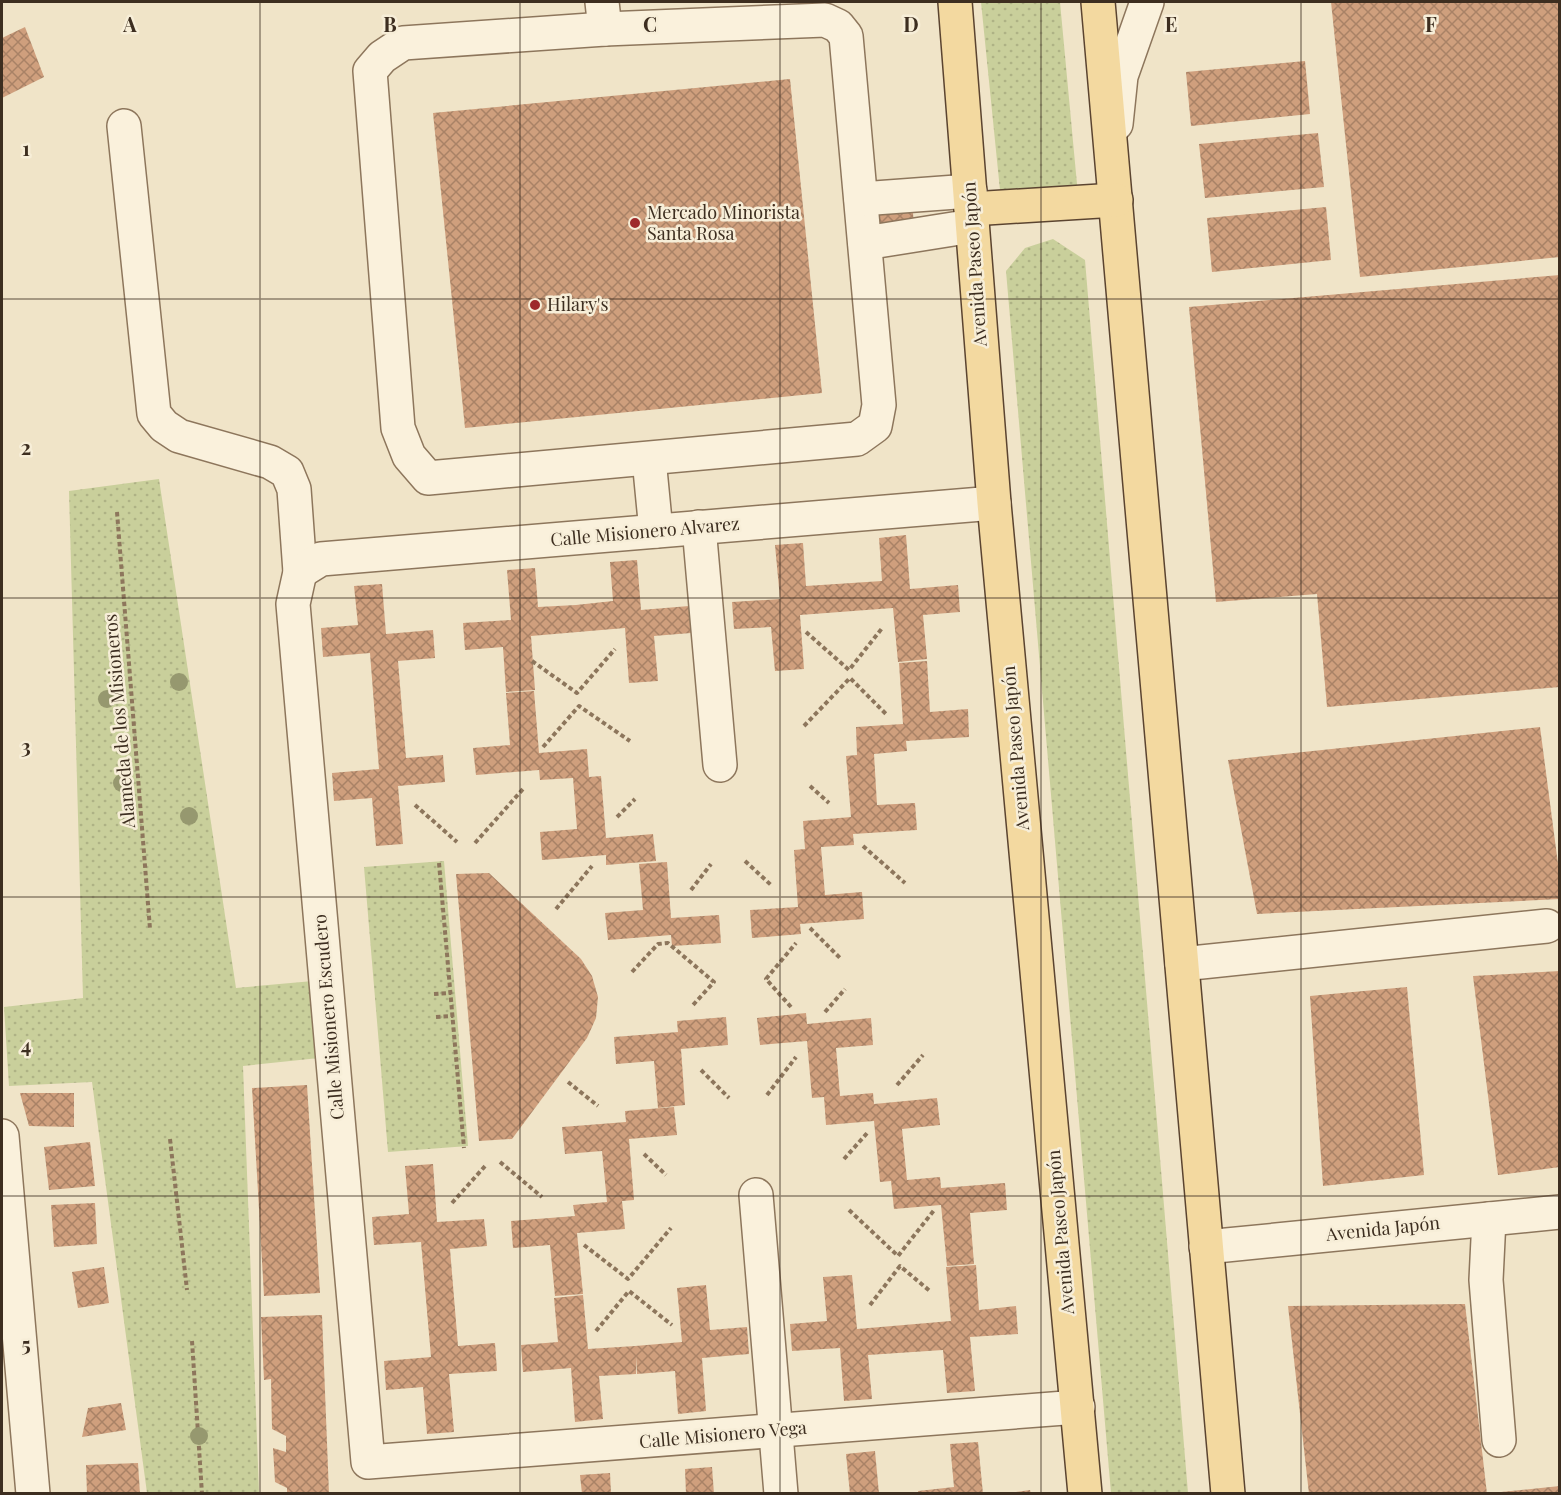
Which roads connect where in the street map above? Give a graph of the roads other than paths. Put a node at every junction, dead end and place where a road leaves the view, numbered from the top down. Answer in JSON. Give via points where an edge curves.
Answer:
{"nodes":[{"id":1,"x":955,"y":2,"type":"edge"},
{"id":2,"x":1098,"y":2,"type":"edge"},
{"id":3,"x":1147,"y":2,"type":"edge"},
{"id":4,"x":603,"y":15,"type":"edge"},
{"id":5,"x":124,"y":126,"type":"dead end"},
{"id":6,"x":1112,"y":155,"type":"junction"},
{"id":7,"x":861,"y":199,"type":"junction"},
{"id":8,"x":1116,"y":200,"type":"junction"},
{"id":9,"x":971,"y":209,"type":"junction"},
{"id":10,"x":865,"y":243,"type":"junction"},
{"id":11,"x":649,"y":459,"type":"junction"},
{"id":12,"x":994,"y":503,"type":"junction"},
{"id":13,"x":699,"y":527,"type":"junction"},
{"id":14,"x":656,"y":531,"type":"junction"},
{"id":15,"x":300,"y":572,"type":"junction"},
{"id":16,"x":720,"y":765,"type":"dead end"},
{"id":17,"x":1547,"y":926,"type":"dead end"},
{"id":18,"x":1182,"y":964,"type":"junction"},
{"id":19,"x":2,"y":1136,"type":"edge"},
{"id":20,"x":756,"y":1195,"type":"dead end"},
{"id":21,"x":1560,"y":1212,"type":"edge"},
{"id":22,"x":1489,"y":1219,"type":"junction"},
{"id":23,"x":1206,"y":1247,"type":"junction"},
{"id":24,"x":1078,"y":1407,"type":"junction"},
{"id":25,"x":776,"y":1430,"type":"junction"},
{"id":26,"x":1499,"y":1440,"type":"dead end"},
{"id":27,"x":368,"y":1462,"type":"joint"},
{"id":28,"x":33,"y":1494,"type":"edge"},
{"id":29,"x":781,"y":1494,"type":"edge"},
{"id":30,"x":1085,"y":1494,"type":"edge"},
{"id":31,"x":1228,"y":1494,"type":"edge"}],
"edges":[{"from":1,"to":9,"type":"main road","name":"Avenida Paseo Japón"},
{"from":2,"to":6,"type":"main road"},
{"from":3,"to":6,"type":"street","via":[[1121,76]]},
{"from":4,"to":7,"type":"street","via":[[825,20],[838,26],[846,36]]},
{"from":4,"to":11,"type":"street","via":[[403,43],[370,71],[398,428],[409,456],[428,478]]},
{"from":5,"to":15,"type":"street","name":"Calle Misionero Escudero","via":[[154,414],[179,436],[270,462],[286,471],[294,489]]},
{"from":6,"to":8,"type":"main road"},
{"from":7,"to":9,"type":"street"},
{"from":7,"to":10,"type":"street"},
{"from":8,"to":9,"type":"main road"},
{"from":8,"to":18,"type":"main road"},
{"from":9,"to":10,"type":"street"},
{"from":9,"to":12,"type":"main road","name":"Avenida Paseo Japón"},
{"from":10,"to":11,"type":"street","via":[[879,405],[875,426],[857,439]]},
{"from":11,"to":14,"type":"street"},
{"from":12,"to":13,"type":"street","name":"Calle Misionero Alvarez"},
{"from":12,"to":24,"type":"main road","name":"Avenida Paseo Japón"},
{"from":13,"to":14,"type":"street","name":"Calle Misionero Alvarez"},
{"from":13,"to":16,"type":"street"},
{"from":14,"to":15,"type":"street","name":"Calle Misionero Alvarez","via":[[321,559]]},
{"from":15,"to":27,"type":"street","name":"Calle Misionero Escudero","via":[[293,604]]},
{"from":17,"to":18,"type":"street"},
{"from":18,"to":23,"type":"main road"},
{"from":19,"to":28,"type":"street"},
{"from":20,"to":25,"type":"street"},
{"from":21,"to":22,"type":"street","name":"Avenida Japón"},
{"from":22,"to":23,"type":"street","name":"Avenida Japón"},
{"from":22,"to":26,"type":"street","via":[[1486,1280]]},
{"from":23,"to":31,"type":"main road"},
{"from":24,"to":25,"type":"street","name":"Calle Misionero Vega"},
{"from":24,"to":30,"type":"main road","name":"Avenida Paseo Japón"},
{"from":25,"to":27,"type":"street","name":"Calle Misionero Vega"},
{"from":25,"to":29,"type":"street"}]}
